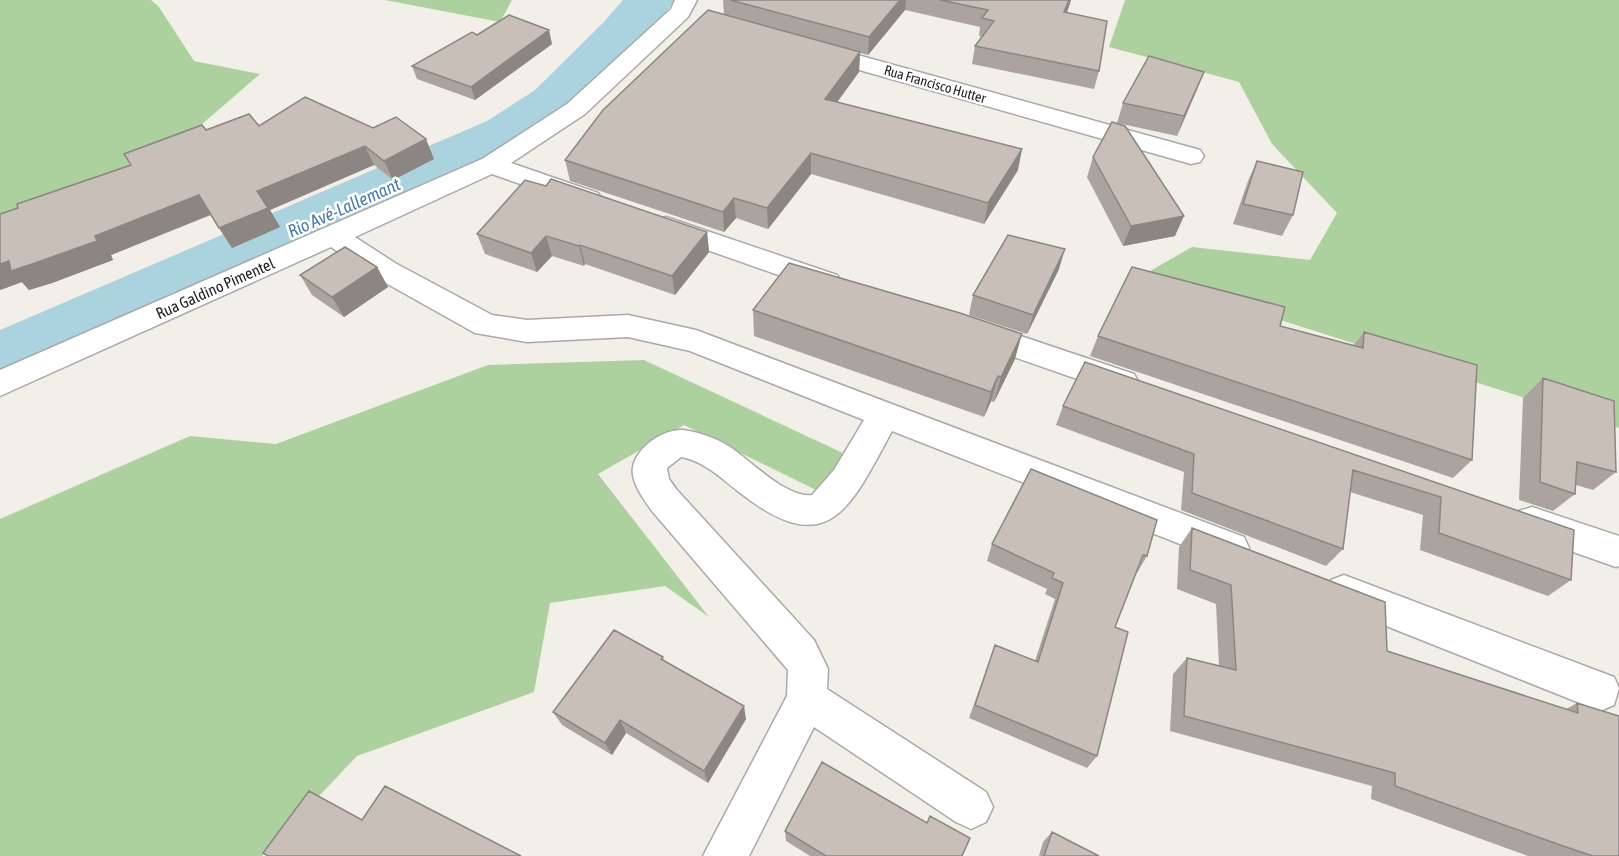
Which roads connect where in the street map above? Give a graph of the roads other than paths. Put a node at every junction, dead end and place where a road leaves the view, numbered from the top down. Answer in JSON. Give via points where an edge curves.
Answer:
{"nodes":[{"id":1,"x":690,"y":10,"type":"edge"},
{"id":2,"x":794,"y":44,"type":"edge"},
{"id":3,"x":1191,"y":156,"type":"dead end"},
{"id":4,"x":491,"y":165,"type":"junction"},
{"id":5,"x":333,"y":235,"type":"junction"},
{"id":6,"x":851,"y":290,"type":"edge"},
{"id":7,"x":951,"y":324,"type":"edge"},
{"id":8,"x":0,"y":384,"type":"edge"},
{"id":9,"x":1151,"y":392,"type":"edge"},
{"id":10,"x":885,"y":413,"type":"junction"},
{"id":11,"x":1507,"y":513,"type":"edge"},
{"id":12,"x":1616,"y":551,"type":"dead end"},
{"id":13,"x":1265,"y":561,"type":"edge"},
{"id":14,"x":1321,"y":583,"type":"edge"},
{"id":15,"x":1600,"y":691,"type":"dead end"},
{"id":16,"x":807,"y":699,"type":"junction"},
{"id":17,"x":971,"y":807,"type":"dead end"},
{"id":18,"x":725,"y":856,"type":"edge"}],
"edges":[{"from":1,"to":4,"type":"street","name":"Rua Galdino Pimentel","via":[[576,109]]},
{"from":2,"to":3,"type":"street","name":"Rua Francisco Hutter"},
{"from":4,"to":5,"type":"street","name":"Rua Galdino Pimentel"},
{"from":4,"to":6,"type":"street"},
{"from":5,"to":8,"type":"street","name":"Rua Galdino Pimentel"},
{"from":5,"to":10,"type":"street","via":[[385,270],[486,325],[527,331],[628,326],[696,341]]},
{"from":7,"to":9,"type":"street"},
{"from":10,"to":13,"type":"street"},
{"from":10,"to":16,"type":"street","via":[[833,500],[817,510],[798,510],[780,503],[712,452],[697,446],[677,443],[659,453],[650,466],[650,476],[669,507],[800,653],[808,669]]},
{"from":11,"to":12,"type":"street"},
{"from":14,"to":15,"type":"street"},
{"from":16,"to":17,"type":"street"},
{"from":16,"to":18,"type":"street"}]}
